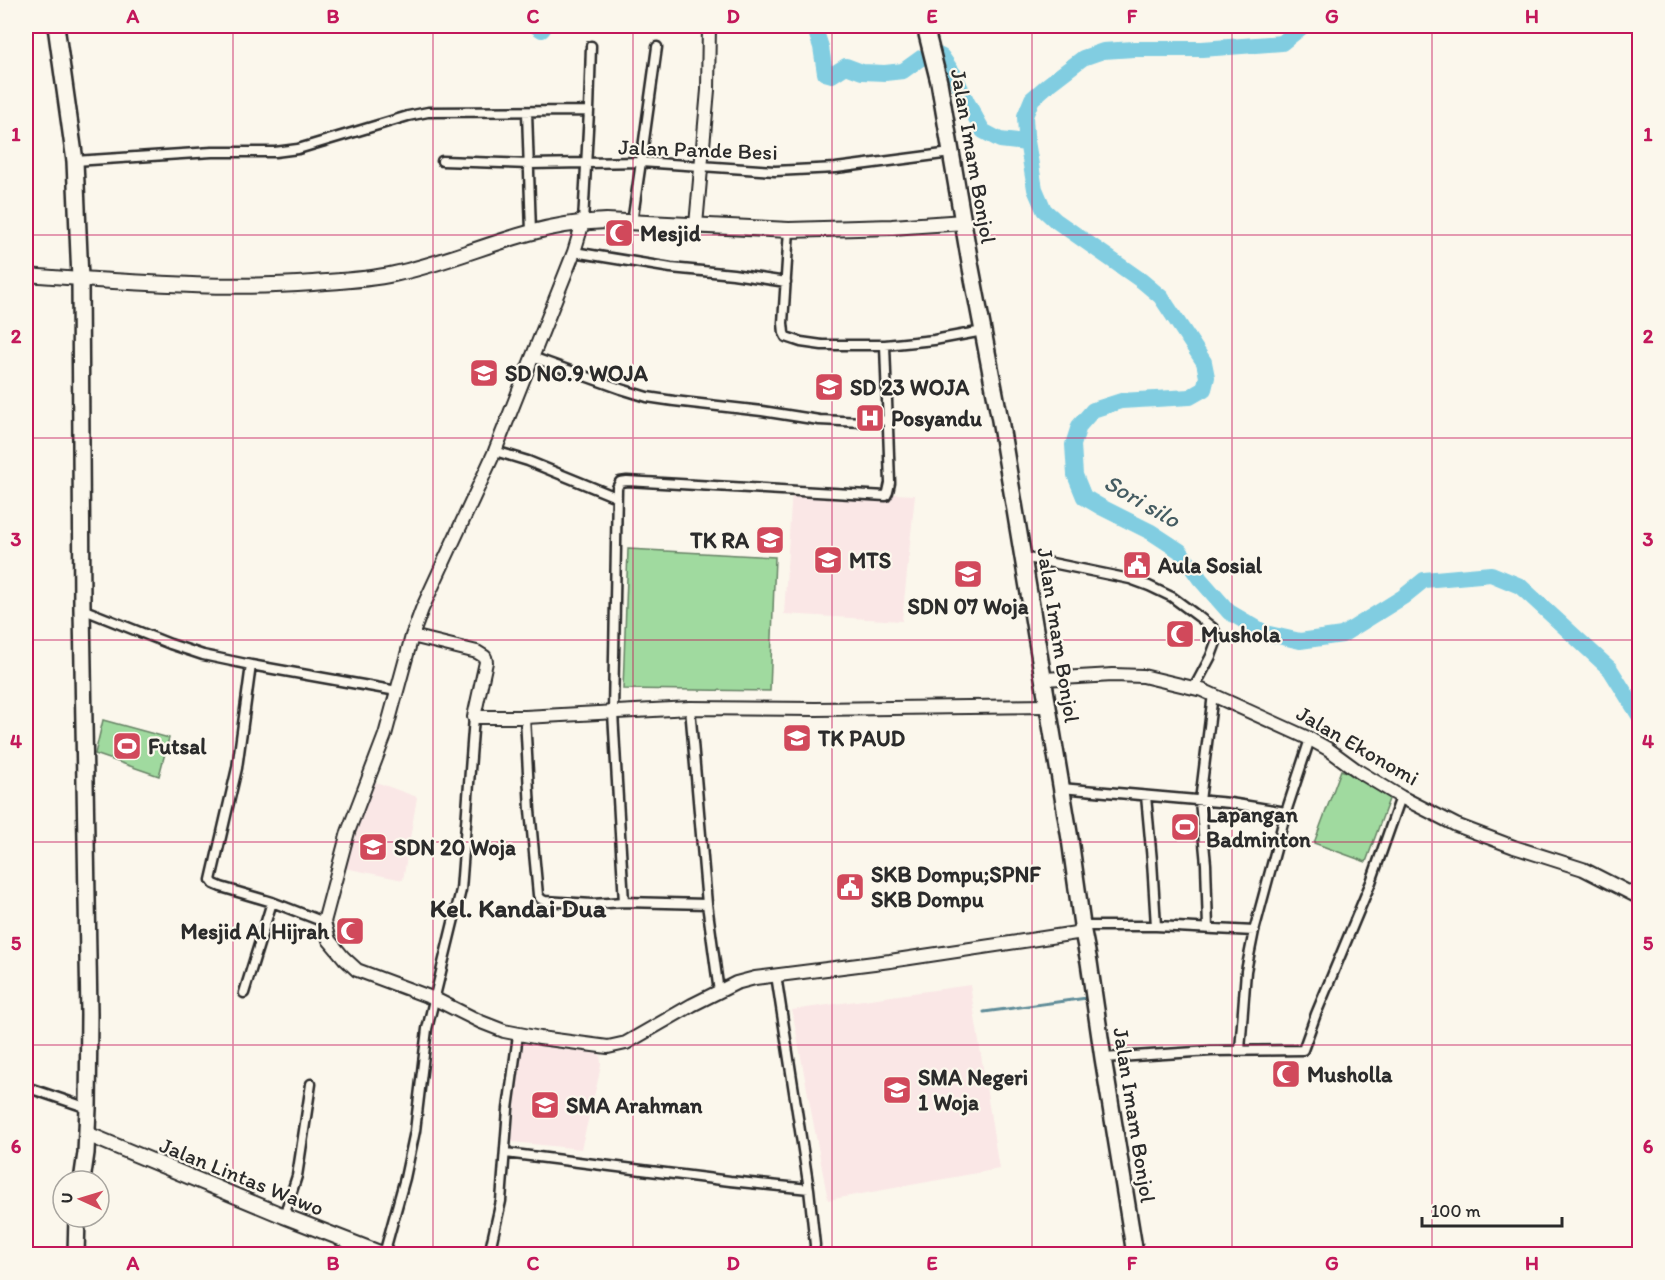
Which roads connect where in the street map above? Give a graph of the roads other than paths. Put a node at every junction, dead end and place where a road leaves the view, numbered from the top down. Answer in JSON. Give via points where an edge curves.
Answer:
{"nodes":[{"id":1,"x":56,"y":26,"type":"edge"},
{"id":2,"x":709,"y":26,"type":"edge"},
{"id":3,"x":926,"y":33,"type":"edge"},
{"id":4,"x":591,"y":46,"type":"dead end"},
{"id":5,"x":657,"y":47,"type":"dead end"},
{"id":6,"x":589,"y":111,"type":"junction"},
{"id":7,"x":527,"y":112,"type":"junction"},
{"id":8,"x":951,"y":153,"type":"junction"},
{"id":9,"x":75,"y":161,"type":"junction"},
{"id":10,"x":442,"y":161,"type":"dead end"},
{"id":11,"x":641,"y":162,"type":"junction"},
{"id":12,"x":529,"y":164,"type":"junction"},
{"id":13,"x":586,"y":164,"type":"junction"},
{"id":14,"x":702,"y":166,"type":"junction"},
{"id":15,"x":583,"y":222,"type":"junction"},
{"id":16,"x":964,"y":222,"type":"junction"},
{"id":17,"x":632,"y":223,"type":"junction"},
{"id":18,"x":696,"y":225,"type":"junction"},
{"id":19,"x":789,"y":230,"type":"junction"},
{"id":20,"x":531,"y":232,"type":"junction"},
{"id":21,"x":574,"y":252,"type":"junction"},
{"id":22,"x":26,"y":275,"type":"edge"},
{"id":23,"x":80,"y":279,"type":"junction"},
{"id":24,"x":786,"y":282,"type":"junction"},
{"id":25,"x":982,"y":331,"type":"junction"},
{"id":26,"x":885,"y":345,"type":"junction"},
{"id":27,"x":532,"y":357,"type":"junction"},
{"id":28,"x":887,"y":420,"type":"junction"},
{"id":29,"x":495,"y":451,"type":"junction"},
{"id":30,"x":616,"y":497,"type":"junction"},
{"id":31,"x":1023,"y":557,"type":"junction"},
{"id":32,"x":82,"y":609,"type":"junction"},
{"id":33,"x":412,"y":636,"type":"junction"},
{"id":34,"x":251,"y":665,"type":"junction"},
{"id":35,"x":1044,"y":679,"type":"junction"},
{"id":36,"x":1194,"y":688,"type":"junction"},
{"id":37,"x":397,"y":691,"type":"junction"},
{"id":38,"x":1213,"y":694,"type":"junction"},
{"id":39,"x":1048,"y":706,"type":"junction"},
{"id":40,"x":690,"y":708,"type":"junction"},
{"id":41,"x":613,"y":713,"type":"junction"},
{"id":42,"x":474,"y":717,"type":"junction"},
{"id":43,"x":525,"y":717,"type":"junction"},
{"id":44,"x":1310,"y":739,"type":"junction"},
{"id":45,"x":1061,"y":788,"type":"junction"},
{"id":46,"x":1146,"y":796,"type":"junction"},
{"id":47,"x":1401,"y":797,"type":"junction"},
{"id":48,"x":1200,"y":801,"type":"junction"},
{"id":49,"x":1286,"y":812,"type":"junction"},
{"id":50,"x":1640,"y":898,"type":"edge"},
{"id":51,"x":272,"y":902,"type":"junction"},
{"id":52,"x":624,"y":902,"type":"junction"},
{"id":53,"x":707,"y":904,"type":"junction"},
{"id":54,"x":324,"y":921,"type":"junction"},
{"id":55,"x":1156,"y":926,"type":"junction"},
{"id":56,"x":1208,"y":928,"type":"junction"},
{"id":57,"x":1083,"y":929,"type":"junction"},
{"id":58,"x":1254,"y":931,"type":"junction"},
{"id":59,"x":776,"y":975,"type":"junction"},
{"id":60,"x":719,"y":992,"type":"junction"},
{"id":61,"x":244,"y":993,"type":"dead end"},
{"id":62,"x":435,"y":999,"type":"junction"},
{"id":63,"x":518,"y":1035,"type":"junction"},
{"id":64,"x":1240,"y":1050,"type":"junction"},
{"id":65,"x":1103,"y":1058,"type":"junction"},
{"id":66,"x":310,"y":1084,"type":"dead end"},
{"id":67,"x":26,"y":1087,"type":"edge"},
{"id":68,"x":88,"y":1108,"type":"junction"},
{"id":69,"x":86,"y":1140,"type":"junction"},
{"id":70,"x":506,"y":1153,"type":"junction"},
{"id":71,"x":75,"y":1169,"type":"edge"},
{"id":72,"x":84,"y":1169,"type":"edge"},
{"id":73,"x":809,"y":1189,"type":"junction"},
{"id":74,"x":284,"y":1216,"type":"junction"},
{"id":75,"x":67,"y":1229,"type":"edge"},
{"id":76,"x":77,"y":1229,"type":"edge"},
{"id":77,"x":67,"y":1254,"type":"edge"},
{"id":78,"x":76,"y":1254,"type":"edge"},
{"id":79,"x":383,"y":1254,"type":"edge"},
{"id":80,"x":489,"y":1254,"type":"edge"},
{"id":81,"x":814,"y":1254,"type":"edge"},
{"id":82,"x":1135,"y":1254,"type":"edge"}],
"edges":[{"from":1,"to":9,"type":"highway"},
{"from":2,"to":14,"type":"street"},
{"from":3,"to":8,"type":"highway","name":"Jalan Imam Bonjol"},
{"from":4,"to":6,"type":"street"},
{"from":5,"to":11,"type":"street"},
{"from":6,"to":7,"type":"street"},
{"from":6,"to":13,"type":"street"},
{"from":7,"to":9,"type":"street","via":[[428,112],[298,149]]},
{"from":7,"to":12,"type":"street"},
{"from":8,"to":14,"type":"street","name":"Jalan Pande Besi","via":[[836,168],[775,171]]},
{"from":8,"to":16,"type":"highway","name":"Jalan Imam Bonjol"},
{"from":9,"to":23,"type":"highway"},
{"from":10,"to":12,"type":"street","name":"Jalan Pande Besi"},
{"from":11,"to":13,"type":"street","name":"Jalan Pande Besi"},
{"from":11,"to":14,"type":"street","name":"Jalan Pande Besi"},
{"from":11,"to":17,"type":"street"},
{"from":12,"to":13,"type":"street","name":"Jalan Pande Besi"},
{"from":12,"to":20,"type":"street"},
{"from":13,"to":15,"type":"street"},
{"from":14,"to":18,"type":"street"},
{"from":15,"to":17,"type":"main road"},
{"from":15,"to":20,"type":"main road"},
{"from":15,"to":21,"type":"street"},
{"from":16,"to":19,"type":"main road"},
{"from":16,"to":25,"type":"highway","name":"Jalan Imam Bonjol"},
{"from":17,"to":18,"type":"main road"},
{"from":18,"to":19,"type":"main road"},
{"from":19,"to":24,"type":"street"},
{"from":20,"to":23,"type":"main road","via":[[396,274],[355,281],[228,286]]},
{"from":21,"to":24,"type":"street"},
{"from":21,"to":27,"type":"street"},
{"from":22,"to":23,"type":"street"},
{"from":23,"to":32,"type":"highway"},
{"from":24,"to":26,"type":"street","via":[[786,337],[808,344]]},
{"from":25,"to":26,"type":"street"},
{"from":25,"to":31,"type":"highway","name":"Jalan Imam Bonjol"},
{"from":26,"to":28,"type":"street"},
{"from":27,"to":28,"type":"street","via":[[621,389],[674,402],[819,420]]},
{"from":27,"to":29,"type":"street"},
{"from":28,"to":30,"type":"street","via":[[890,483],[886,496],[624,481],[618,484]]},
{"from":29,"to":30,"type":"street"},
{"from":29,"to":33,"type":"street"},
{"from":30,"to":41,"type":"street"},
{"from":31,"to":35,"type":"highway","name":"Jalan Imam Bonjol"},
{"from":31,"to":36,"type":"street","via":[[1130,579],[1172,597],[1199,616],[1218,637]]},
{"from":32,"to":34,"type":"street","via":[[203,655]]},
{"from":32,"to":68,"type":"highway"},
{"from":33,"to":37,"type":"street"},
{"from":33,"to":42,"type":"street","via":[[483,655],[486,662]]},
{"from":34,"to":37,"type":"street"},
{"from":34,"to":51,"type":"street","via":[[237,768],[211,880],[221,887]]},
{"from":35,"to":36,"type":"street","name":"Jalan Ekonomi","via":[[1143,676]]},
{"from":35,"to":39,"type":"highway","name":"Jalan Imam Bonjol"},
{"from":36,"to":38,"type":"street","name":"Jalan Ekonomi"},
{"from":37,"to":54,"type":"street","via":[[348,832]]},
{"from":38,"to":44,"type":"street","name":"Jalan Ekonomi"},
{"from":38,"to":48,"type":"street"},
{"from":39,"to":40,"type":"street"},
{"from":39,"to":45,"type":"highway","name":"Jalan Imam Bonjol"},
{"from":40,"to":41,"type":"street"},
{"from":40,"to":53,"type":"street"},
{"from":41,"to":43,"type":"street"},
{"from":41,"to":52,"type":"street"},
{"from":42,"to":43,"type":"street"},
{"from":42,"to":62,"type":"street","via":[[461,890]]},
{"from":43,"to":52,"type":"street","via":[[538,895],[545,901]]},
{"from":44,"to":47,"type":"street","name":"Jalan Ekonomi"},
{"from":44,"to":49,"type":"street"},
{"from":45,"to":46,"type":"street"},
{"from":45,"to":57,"type":"highway","name":"Jalan Imam Bonjol"},
{"from":46,"to":48,"type":"street"},
{"from":46,"to":55,"type":"street"},
{"from":47,"to":50,"type":"street","name":"Jalan Ekonomi","via":[[1456,825],[1583,869]]},
{"from":47,"to":64,"type":"street","via":[[1304,1050]]},
{"from":48,"to":49,"type":"street"},
{"from":48,"to":56,"type":"street"},
{"from":49,"to":58,"type":"street"},
{"from":51,"to":54,"type":"street"},
{"from":51,"to":61,"type":"street"},
{"from":52,"to":53,"type":"street"},
{"from":53,"to":60,"type":"street"},
{"from":54,"to":62,"type":"street","via":[[329,940],[357,970]]},
{"from":55,"to":56,"type":"street"},
{"from":55,"to":57,"type":"street"},
{"from":56,"to":58,"type":"street"},
{"from":57,"to":59,"type":"street"},
{"from":57,"to":65,"type":"highway","name":"Jalan Imam Bonjol"},
{"from":58,"to":64,"type":"street","via":[[1246,971]]},
{"from":59,"to":60,"type":"street","via":[[736,983]]},
{"from":59,"to":73,"type":"street"},
{"from":60,"to":63,"type":"street","via":[[615,1046]]},
{"from":62,"to":63,"type":"street"},
{"from":62,"to":79,"type":"street","via":[[424,1051],[415,1131]]},
{"from":63,"to":70,"type":"street"},
{"from":64,"to":65,"type":"street"},
{"from":65,"to":82,"type":"highway","name":"Jalan Imam Bonjol"},
{"from":66,"to":74,"type":"street","via":[[298,1166]]},
{"from":67,"to":68,"type":"street"},
{"from":68,"to":69,"type":"highway"},
{"from":69,"to":71,"type":"highway"},
{"from":69,"to":72,"type":"highway"},
{"from":69,"to":74,"type":"main road","name":"Jalan Lintas Wawo"},
{"from":70,"to":73,"type":"street"},
{"from":70,"to":80,"type":"street","via":[[501,1201]]},
{"from":73,"to":81,"type":"street"},
{"from":74,"to":79,"type":"main road","name":"Jalan Lintas Wawo"},
{"from":75,"to":77,"type":"highway"},
{"from":76,"to":78,"type":"highway"}]}
